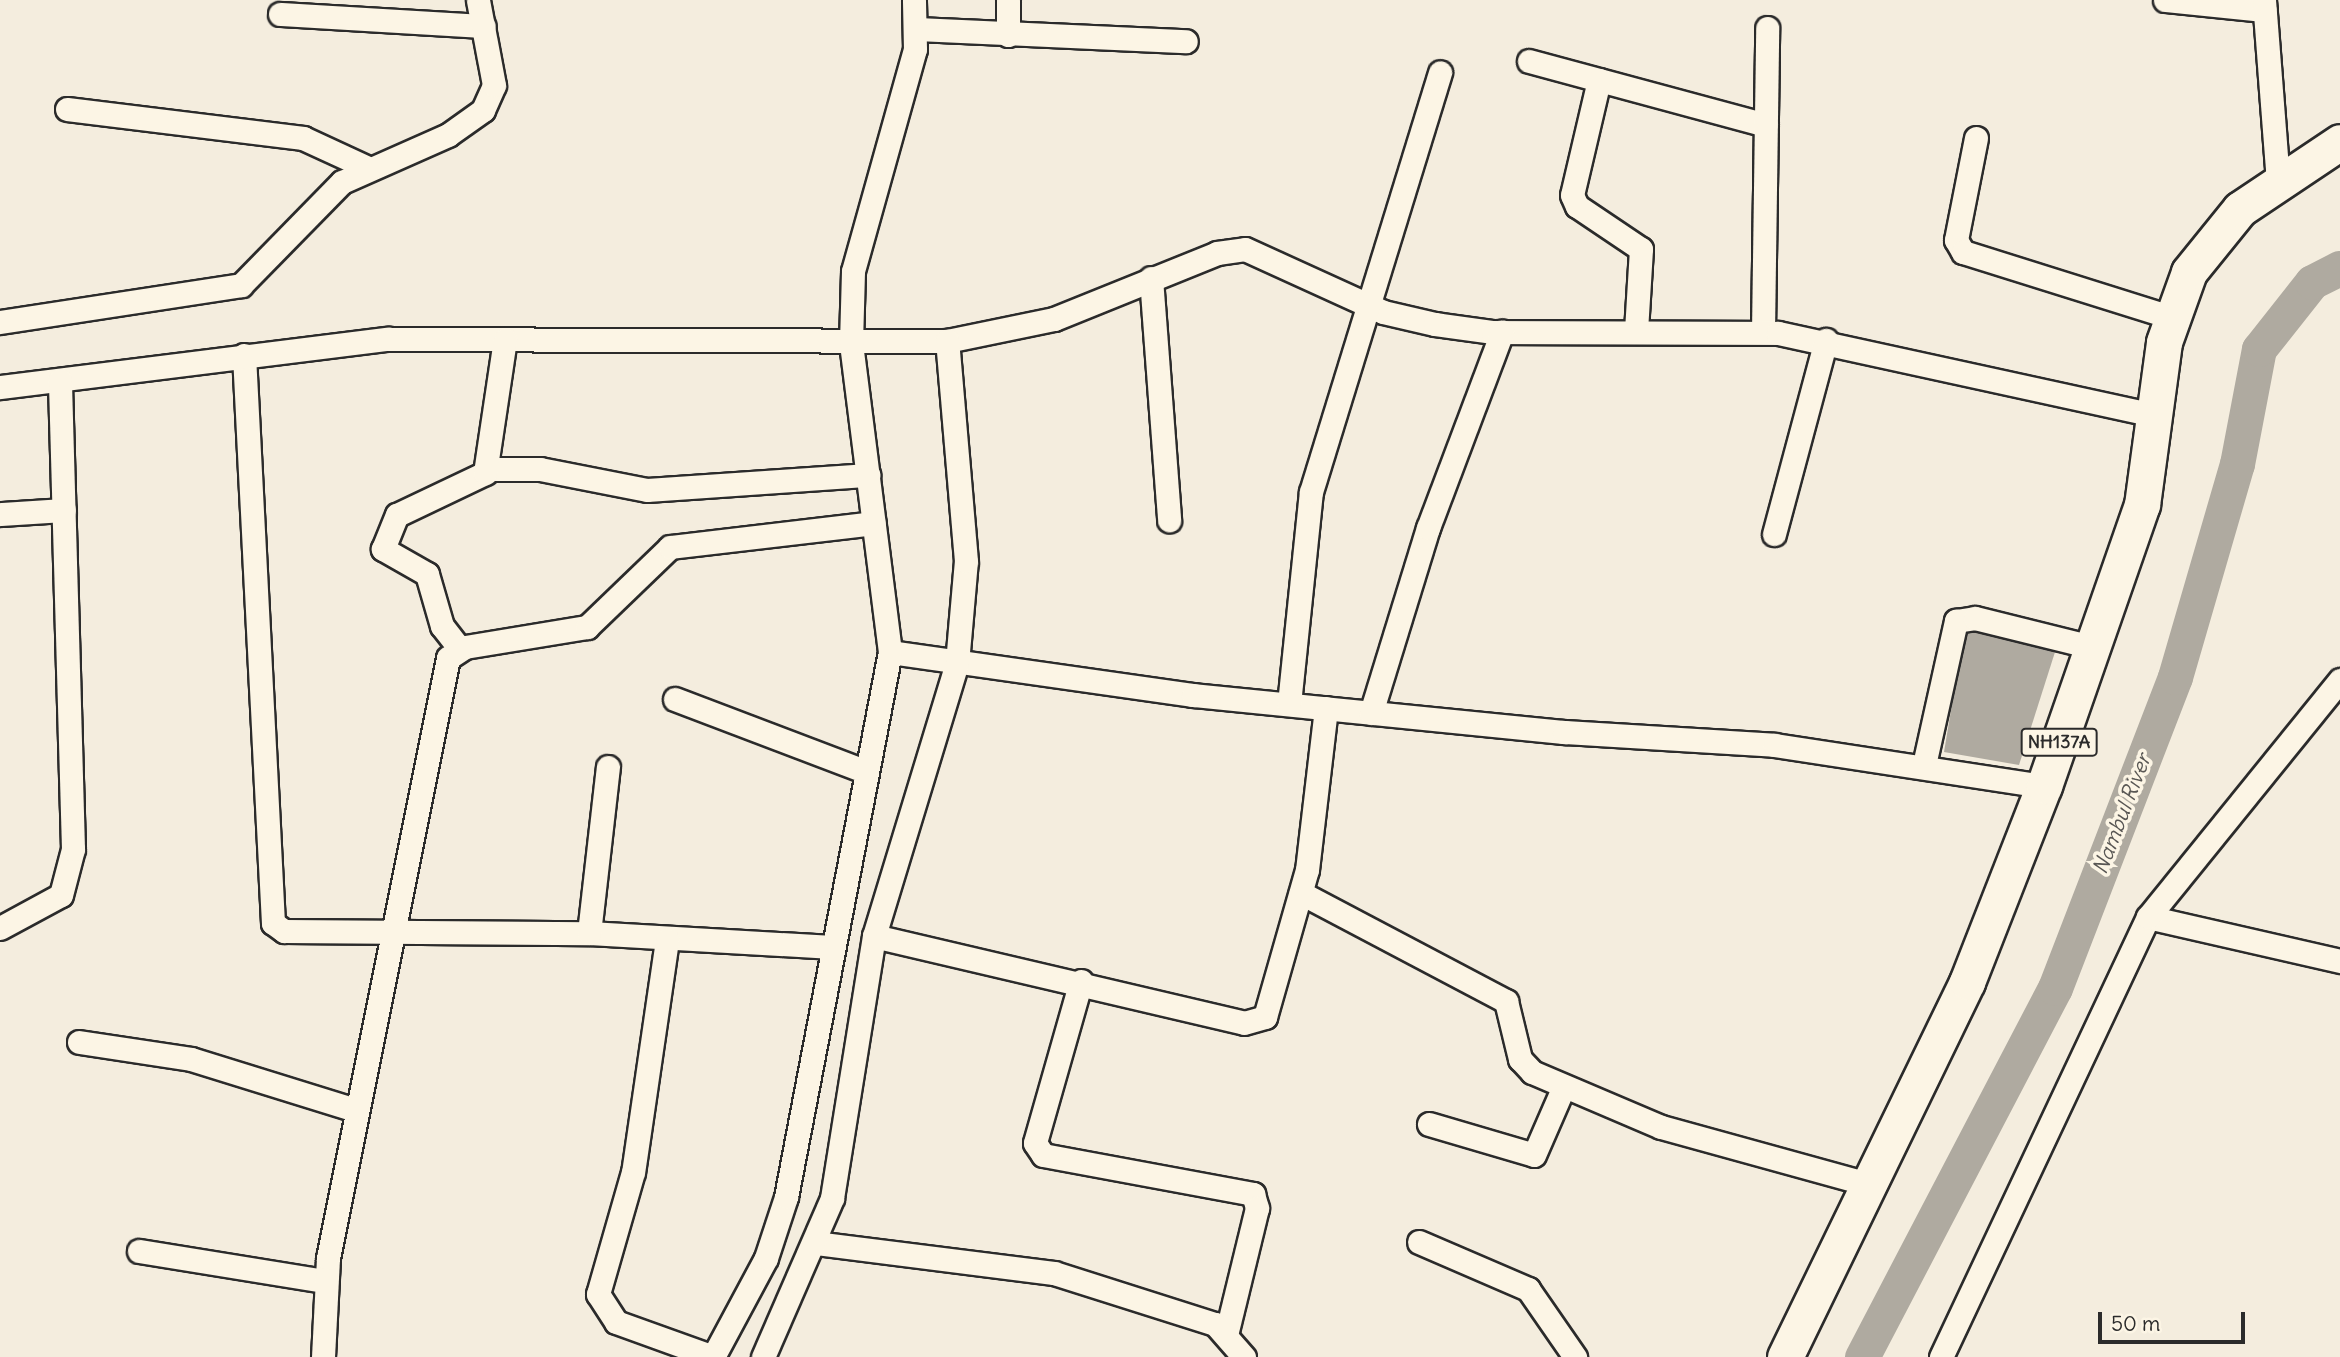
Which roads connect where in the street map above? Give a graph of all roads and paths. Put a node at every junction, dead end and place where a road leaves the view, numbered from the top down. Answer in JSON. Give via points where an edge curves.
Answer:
{"nodes":[{"id":1,"x":478,"y":0,"type":"edge"},
{"id":2,"x":914,"y":0,"type":"edge"},
{"id":3,"x":1008,"y":0,"type":"edge"},
{"id":4,"x":2165,"y":0,"type":"edge"},
{"id":5,"x":2264,"y":5,"type":"edge"},
{"id":6,"x":280,"y":13,"type":"dead end"},
{"id":7,"x":484,"y":26,"type":"junction"},
{"id":8,"x":918,"y":29,"type":"junction"},
{"id":9,"x":1767,"y":29,"type":"dead end"},
{"id":10,"x":999,"y":35,"type":"junction"},
{"id":11,"x":1186,"y":41,"type":"dead end"},
{"id":12,"x":1530,"y":61,"type":"dead end"},
{"id":13,"x":1440,"y":72,"type":"dead end"},
{"id":14,"x":1598,"y":80,"type":"junction"},
{"id":15,"x":67,"y":109,"type":"dead end"},
{"id":16,"x":1766,"y":125,"type":"junction"},
{"id":17,"x":1976,"y":138,"type":"dead end"},
{"id":18,"x":2335,"y":148,"type":"edge"},
{"id":19,"x":366,"y":167,"type":"junction"},
{"id":20,"x":2278,"y":182,"type":"junction"},
{"id":21,"x":1151,"y":278,"type":"junction"},
{"id":22,"x":1371,"y":306,"type":"junction"},
{"id":23,"x":2171,"y":317,"type":"junction"},
{"id":24,"x":0,"y":322,"type":"edge"},
{"id":25,"x":1636,"y":331,"type":"junction"},
{"id":26,"x":1502,"y":332,"type":"junction"},
{"id":27,"x":1763,"y":332,"type":"junction"},
{"id":28,"x":505,"y":340,"type":"junction"},
{"id":29,"x":1826,"y":340,"type":"junction"},
{"id":30,"x":947,"y":341,"type":"junction"},
{"id":31,"x":851,"y":343,"type":"junction"},
{"id":32,"x":244,"y":355,"type":"junction"},
{"id":33,"x":60,"y":380,"type":"junction"},
{"id":34,"x":0,"y":387,"type":"edge"},
{"id":35,"x":2154,"y":415,"type":"junction"},
{"id":36,"x":487,"y":469,"type":"junction"},
{"id":37,"x":868,"y":475,"type":"junction"},
{"id":38,"x":64,"y":510,"type":"junction"},
{"id":39,"x":0,"y":514,"type":"edge"},
{"id":40,"x":1168,"y":520,"type":"dead end"},
{"id":41,"x":874,"y":523,"type":"junction"},
{"id":42,"x":1774,"y":534,"type":"dead end"},
{"id":43,"x":2092,"y":647,"type":"junction"},
{"id":44,"x":460,"y":649,"type":"junction"},
{"id":45,"x":890,"y":652,"type":"junction"},
{"id":46,"x":936,"y":660,"type":"junction"},
{"id":47,"x":2340,"y":680,"type":"edge"},
{"id":48,"x":675,"y":699,"type":"dead end"},
{"id":49,"x":1289,"y":704,"type":"junction"},
{"id":50,"x":1326,"y":708,"type":"junction"},
{"id":51,"x":1371,"y":713,"type":"junction"},
{"id":52,"x":1924,"y":765,"type":"junction"},
{"id":53,"x":608,"y":767,"type":"dead end"},
{"id":54,"x":865,"y":771,"type":"junction"},
{"id":55,"x":2044,"y":786,"type":"junction"},
{"id":56,"x":1301,"y":893,"type":"junction"},
{"id":57,"x":2148,"y":917,"type":"junction"},
{"id":58,"x":0,"y":928,"type":"edge"},
{"id":59,"x":390,"y":932,"type":"junction"},
{"id":60,"x":589,"y":933,"type":"junction"},
{"id":61,"x":874,"y":936,"type":"junction"},
{"id":62,"x":667,"y":940,"type":"junction"},
{"id":63,"x":833,"y":947,"type":"junction"},
{"id":64,"x":2340,"y":961,"type":"edge"},
{"id":65,"x":1081,"y":981,"type":"junction"},
{"id":66,"x":79,"y":1042,"type":"dead end"},
{"id":67,"x":1564,"y":1086,"type":"junction"},
{"id":68,"x":356,"y":1110,"type":"junction"},
{"id":69,"x":1429,"y":1124,"type":"dead end"},
{"id":70,"x":1865,"y":1183,"type":"junction"},
{"id":71,"x":1419,"y":1242,"type":"dead end"},
{"id":72,"x":816,"y":1243,"type":"junction"},
{"id":73,"x":139,"y":1251,"type":"dead end"},
{"id":74,"x":325,"y":1281,"type":"junction"},
{"id":75,"x":1227,"y":1331,"type":"junction"},
{"id":76,"x":323,"y":1357,"type":"edge"},
{"id":77,"x":713,"y":1357,"type":"edge"},
{"id":78,"x":762,"y":1357,"type":"edge"},
{"id":79,"x":1243,"y":1357,"type":"edge"},
{"id":80,"x":1575,"y":1357,"type":"edge"},
{"id":81,"x":1785,"y":1357,"type":"edge"},
{"id":82,"x":1941,"y":1357,"type":"edge"}],
"edges":[{"from":1,"to":7,"type":"street"},
{"from":2,"to":8,"type":"street"},
{"from":3,"to":10,"type":"street"},
{"from":4,"to":5,"type":"street"},
{"from":5,"to":20,"type":"street"},
{"from":6,"to":7,"type":"street"},
{"from":7,"to":19,"type":"street","via":[[494,85],[483,110],[448,135]]},
{"from":8,"to":10,"type":"street"},
{"from":8,"to":31,"type":"street","via":[[860,235]]},
{"from":9,"to":16,"type":"street"},
{"from":10,"to":11,"type":"street"},
{"from":12,"to":14,"type":"street"},
{"from":13,"to":22,"type":"street"},
{"from":14,"to":16,"type":"street"},
{"from":14,"to":25,"type":"street","via":[[1572,195],[1577,206],[1641,249]]},
{"from":15,"to":19,"type":"street","via":[[303,138]]},
{"from":16,"to":27,"type":"street"},
{"from":17,"to":23,"type":"street","via":[[1956,240],[1963,252]]},
{"from":18,"to":20,"type":"highway","number":"NH137A"},
{"from":19,"to":24,"type":"street","via":[[318,203],[258,271],[232,289]]},
{"from":20,"to":23,"type":"highway","number":"NH137A","via":[[2210,240]]},
{"from":21,"to":22,"type":"street","via":[[1245,249]]},
{"from":21,"to":30,"type":"street","via":[[1054,319]]},
{"from":21,"to":40,"type":"street"},
{"from":22,"to":26,"type":"street","via":[[1435,324]]},
{"from":22,"to":49,"type":"street","via":[[1311,492]]},
{"from":23,"to":35,"type":"highway","number":"NH137A"},
{"from":25,"to":26,"type":"street"},
{"from":25,"to":27,"type":"street"},
{"from":26,"to":51,"type":"street","via":[[1428,528]]},
{"from":27,"to":29,"type":"street"},
{"from":28,"to":31,"type":"street"},
{"from":28,"to":32,"type":"street","via":[[388,340]]},
{"from":28,"to":36,"type":"street"},
{"from":29,"to":35,"type":"street"},
{"from":29,"to":42,"type":"street"},
{"from":30,"to":31,"type":"street"},
{"from":30,"to":46,"type":"street","via":[[966,561]]},
{"from":31,"to":37,"type":"street"},
{"from":32,"to":33,"type":"street"},
{"from":32,"to":59,"type":"street","via":[[270,916],[284,930]]},
{"from":33,"to":34,"type":"street"},
{"from":33,"to":38,"type":"street"},
{"from":35,"to":43,"type":"highway","number":"NH137A","via":[[2142,505]]},
{"from":36,"to":37,"type":"street","via":[[540,469],[647,490]]},
{"from":36,"to":44,"type":"street","via":[[397,515],[383,549],[427,574],[442,626]]},
{"from":37,"to":41,"type":"street"},
{"from":38,"to":39,"type":"street"},
{"from":38,"to":58,"type":"street","via":[[74,849],[69,881],[52,903]]},
{"from":41,"to":44,"type":"street","via":[[670,547],[587,627]]},
{"from":41,"to":45,"type":"street"},
{"from":43,"to":52,"type":"street","via":[[1975,618],[1956,621]]},
{"from":43,"to":55,"type":"highway","number":"NH137A"},
{"from":44,"to":59,"type":"street","via":[[444,666]]},
{"from":45,"to":46,"type":"street"},
{"from":45,"to":54,"type":"street"},
{"from":46,"to":49,"type":"street"},
{"from":46,"to":61,"type":"street"},
{"from":47,"to":57,"type":"street"},
{"from":48,"to":54,"type":"street"},
{"from":49,"to":50,"type":"street"},
{"from":50,"to":51,"type":"street"},
{"from":50,"to":56,"type":"street"},
{"from":51,"to":52,"type":"street","via":[[1703,737]]},
{"from":52,"to":55,"type":"street"},
{"from":53,"to":60,"type":"street"},
{"from":54,"to":63,"type":"street"},
{"from":55,"to":70,"type":"highway","number":"NH137A","via":[[1967,982]]},
{"from":56,"to":65,"type":"street","via":[[1269,1011],[1254,1021]]},
{"from":56,"to":67,"type":"street","via":[[1506,1001],[1522,1064]]},
{"from":57,"to":64,"type":"street"},
{"from":57,"to":82,"type":"street"},
{"from":59,"to":60,"type":"street"},
{"from":59,"to":68,"type":"street"},
{"from":60,"to":62,"type":"street"},
{"from":61,"to":65,"type":"street"},
{"from":61,"to":72,"type":"street","via":[[848,1123]]},
{"from":62,"to":63,"type":"street"},
{"from":62,"to":77,"type":"street","via":[[633,1172],[598,1294],[616,1322]]},
{"from":63,"to":77,"type":"street","via":[[786,1197],[759,1274]]},
{"from":65,"to":75,"type":"street","via":[[1035,1143],[1043,1155],[1253,1194],[1257,1208]]},
{"from":66,"to":68,"type":"street","via":[[191,1059]]},
{"from":67,"to":69,"type":"street","via":[[1534,1155]]},
{"from":67,"to":70,"type":"street","via":[[1661,1127]]},
{"from":68,"to":74,"type":"street"},
{"from":70,"to":81,"type":"highway","number":"NH137A"},
{"from":71,"to":80,"type":"street","via":[[1528,1289]]},
{"from":72,"to":75,"type":"street","via":[[1054,1273]]},
{"from":72,"to":78,"type":"street"},
{"from":73,"to":74,"type":"street"},
{"from":74,"to":76,"type":"street"},
{"from":75,"to":79,"type":"street"}]}
